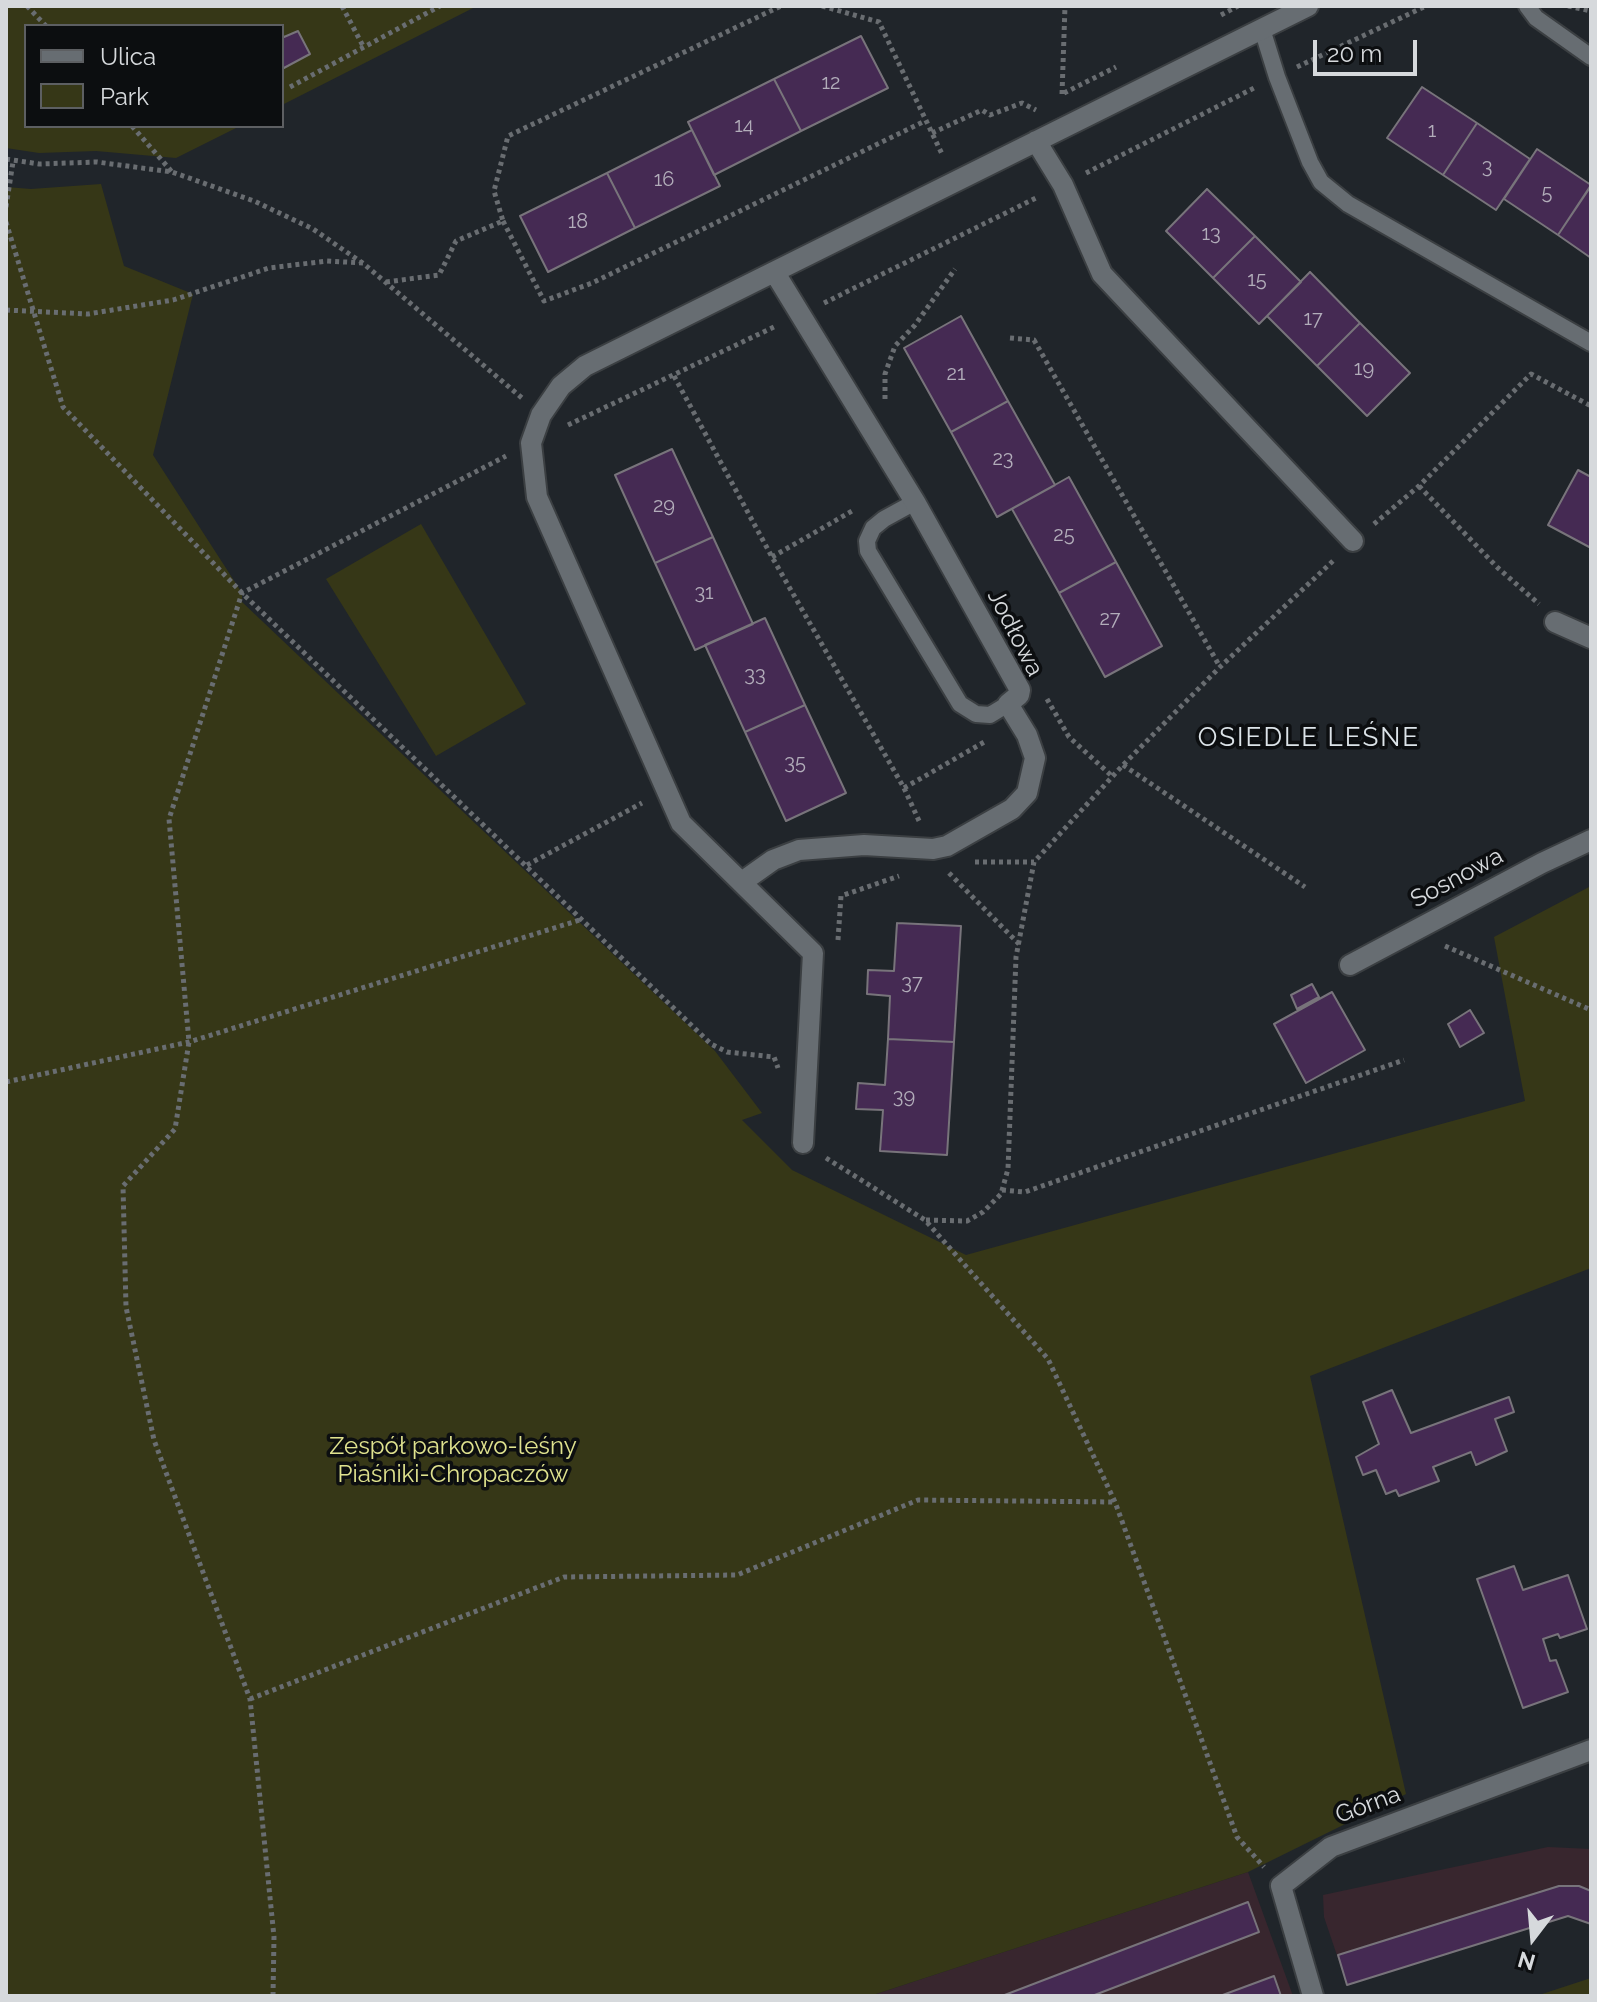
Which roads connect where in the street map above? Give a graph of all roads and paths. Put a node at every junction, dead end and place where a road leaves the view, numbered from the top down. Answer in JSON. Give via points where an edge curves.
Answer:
{"nodes":[{"id":1,"x":27,"y":6,"type":"edge"},
{"id":2,"x":342,"y":6,"type":"edge"},
{"id":3,"x":440,"y":6,"type":"edge"},
{"id":4,"x":781,"y":6,"type":"edge"},
{"id":5,"x":822,"y":6,"type":"edge"},
{"id":6,"x":1065,"y":6,"type":"edge"},
{"id":7,"x":1238,"y":6,"type":"edge"},
{"id":8,"x":1308,"y":6,"type":"edge"},
{"id":9,"x":1426,"y":6,"type":"edge"},
{"id":10,"x":1527,"y":6,"type":"edge"},
{"id":11,"x":1567,"y":6,"type":"edge"},
{"id":12,"x":1591,"y":11,"type":"edge"},
{"id":13,"x":1214,"y":19,"type":"dead end"},
{"id":14,"x":44,"y":24,"type":"edge"},
{"id":15,"x":1262,"y":29,"type":"junction"},
{"id":16,"x":363,"y":46,"type":"junction"},
{"id":17,"x":1591,"y":57,"type":"edge"},
{"id":18,"x":1120,"y":65,"type":"dead end"},
{"id":19,"x":1302,"y":65,"type":"junction"},
{"id":20,"x":1277,"y":77,"type":"junction"},
{"id":21,"x":1305,"y":79,"type":"dead end"},
{"id":22,"x":290,"y":87,"type":"dead end"},
{"id":23,"x":1062,"y":94,"type":"junction"},
{"id":24,"x":1055,"y":104,"type":"dead end"},
{"id":25,"x":1047,"y":107,"type":"dead end"},
{"id":26,"x":925,"y":121,"type":"junction"},
{"id":27,"x":134,"y":128,"type":"edge"},
{"id":28,"x":932,"y":133,"type":"junction"},
{"id":29,"x":1036,"y":141,"type":"junction"},
{"id":30,"x":942,"y":154,"type":"dead end"},
{"id":31,"x":6,"y":159,"type":"edge"},
{"id":32,"x":13,"y":162,"type":"junction"},
{"id":33,"x":172,"y":172,"type":"junction"},
{"id":34,"x":1063,"y":185,"type":"junction"},
{"id":35,"x":6,"y":207,"type":"edge"},
{"id":36,"x":503,"y":221,"type":"junction"},
{"id":37,"x":6,"y":222,"type":"edge"},
{"id":38,"x":364,"y":264,"type":"junction"},
{"id":39,"x":955,"y":269,"type":"dead end"},
{"id":40,"x":775,"y":273,"type":"junction"},
{"id":41,"x":386,"y":282,"type":"junction"},
{"id":42,"x":6,"y":310,"type":"edge"},
{"id":43,"x":33,"y":313,"type":"junction"},
{"id":44,"x":801,"y":314,"type":"junction"},
{"id":45,"x":1010,"y":338,"type":"dead end"},
{"id":46,"x":1591,"y":343,"type":"edge"},
{"id":47,"x":674,"y":376,"type":"junction"},
{"id":48,"x":1591,"y":406,"type":"edge"},
{"id":49,"x":887,"y":408,"type":"dead end"},
{"id":50,"x":541,"y":415,"type":"junction"},
{"id":51,"x":1486,"y":420,"type":"dead end"},
{"id":52,"x":531,"y":443,"type":"junction"},
{"id":53,"x":1419,"y":486,"type":"dead end"},
{"id":54,"x":915,"y":502,"type":"junction"},
{"id":55,"x":864,"y":505,"type":"dead end"},
{"id":56,"x":1353,"y":541,"type":"dead end"},
{"id":57,"x":772,"y":557,"type":"junction"},
{"id":58,"x":242,"y":593,"type":"junction"},
{"id":59,"x":1555,"y":622,"type":"joint"},
{"id":60,"x":1591,"y":638,"type":"edge"},
{"id":61,"x":1046,"y":697,"type":"dead end"},
{"id":62,"x":1008,"y":704,"type":"junction"},
{"id":63,"x":990,"y":739,"type":"dead end"},
{"id":64,"x":1123,"y":765,"type":"junction"},
{"id":65,"x":1113,"y":777,"type":"junction"},
{"id":66,"x":904,"y":788,"type":"junction"},
{"id":67,"x":666,"y":789,"type":"junction"},
{"id":68,"x":1591,"y":840,"type":"edge"},
{"id":69,"x":936,"y":856,"type":"junction"},
{"id":70,"x":970,"y":862,"type":"dead end"},
{"id":71,"x":1034,"y":862,"type":"junction"},
{"id":72,"x":527,"y":865,"type":"junction"},
{"id":73,"x":742,"y":882,"type":"junction"},
{"id":74,"x":1305,"y":887,"type":"dead end"},
{"id":75,"x":583,"y":919,"type":"junction"},
{"id":76,"x":1424,"y":926,"type":"junction"},
{"id":77,"x":828,"y":929,"type":"dead end"},
{"id":78,"x":838,"y":939,"type":"junction"},
{"id":79,"x":1019,"y":944,"type":"junction"},
{"id":80,"x":837,"y":955,"type":"dead end"},
{"id":81,"x":1350,"y":965,"type":"dead end"},
{"id":82,"x":1591,"y":1010,"type":"edge"},
{"id":83,"x":189,"y":1042,"type":"junction"},
{"id":84,"x":1404,"y":1060,"type":"dead end"},
{"id":85,"x":779,"y":1072,"type":"dead end"},
{"id":86,"x":6,"y":1082,"type":"edge"},
{"id":87,"x":803,"y":1143,"type":"dead end"},
{"id":88,"x":825,"y":1148,"type":"dead end"},
{"id":89,"x":1002,"y":1190,"type":"junction"},
{"id":90,"x":925,"y":1220,"type":"junction"},
{"id":91,"x":1115,"y":1502,"type":"junction"},
{"id":92,"x":250,"y":1699,"type":"junction"},
{"id":93,"x":1591,"y":1750,"type":"edge"},
{"id":94,"x":1281,"y":1886,"type":"junction"},
{"id":95,"x":273,"y":1996,"type":"edge"},
{"id":96,"x":1313,"y":1996,"type":"edge"}],
"edges":[{"from":1,"to":14,"type":"path"},
{"from":2,"to":16,"type":"path"},
{"from":3,"to":16,"type":"path"},
{"from":4,"to":36,"type":"path","via":[[508,136],[494,191]]},
{"from":5,"to":26,"type":"path","via":[[879,22]]},
{"from":6,"to":23,"type":"path"},
{"from":7,"to":13,"type":"path"},
{"from":8,"to":15,"type":"street"},
{"from":9,"to":19,"type":"path"},
{"from":10,"to":17,"type":"lane"},
{"from":11,"to":12,"type":"path"},
{"from":15,"to":20,"type":"lane"},
{"from":15,"to":29,"type":"street"},
{"from":16,"to":22,"type":"path"},
{"from":18,"to":23,"type":"path"},
{"from":19,"to":20,"type":"path"},
{"from":19,"to":21,"type":"path"},
{"from":20,"to":34,"type":"path"},
{"from":20,"to":46,"type":"lane","via":[[1321,182],[1348,204]]},
{"from":23,"to":24,"type":"path"},
{"from":25,"to":28,"type":"path","via":[[1040,111],[1022,103],[990,115],[982,110]]},
{"from":26,"to":28,"type":"path"},
{"from":26,"to":36,"type":"path","via":[[592,283],[544,301]]},
{"from":27,"to":33,"type":"path"},
{"from":28,"to":30,"type":"path"},
{"from":29,"to":34,"type":"street"},
{"from":29,"to":40,"type":"street"},
{"from":31,"to":32,"type":"path"},
{"from":32,"to":33,"type":"path","via":[[97,162]]},
{"from":32,"to":35,"type":"path"},
{"from":33,"to":38,"type":"path","via":[[313,229]]},
{"from":34,"to":44,"type":"path"},
{"from":34,"to":56,"type":"street","via":[[1102,274]]},
{"from":36,"to":41,"type":"path","via":[[456,241],[439,275]]},
{"from":37,"to":43,"type":"path"},
{"from":38,"to":41,"type":"path"},
{"from":38,"to":43,"type":"path","via":[[327,261],[269,268],[173,300],[88,314]]},
{"from":39,"to":49,"type":"path","via":[[895,346],[885,374]]},
{"from":40,"to":44,"type":"street","name":"Jodłowa"},
{"from":40,"to":50,"type":"street","via":[[585,366],[561,386]]},
{"from":41,"to":50,"type":"path"},
{"from":42,"to":43,"type":"path"},
{"from":43,"to":58,"type":"path","via":[[63,407]]},
{"from":44,"to":47,"type":"path"},
{"from":44,"to":54,"type":"street","name":"Jodłowa"},
{"from":45,"to":64,"type":"path","via":[[1034,340],[1220,667]]},
{"from":47,"to":52,"type":"path"},
{"from":47,"to":57,"type":"path"},
{"from":48,"to":51,"type":"path","via":[[1531,374]]},
{"from":50,"to":52,"type":"street"},
{"from":52,"to":58,"type":"path"},
{"from":52,"to":67,"type":"street","via":[[537,497]]},
{"from":53,"to":59,"type":"path"},
{"from":54,"to":62,"type":"street","name":"Jodłowa","via":[[1020,690]]},
{"from":54,"to":62,"type":"lane","via":[[873,528],[868,551],[960,704],[990,715]]},
{"from":55,"to":57,"type":"path"},
{"from":57,"to":66,"type":"path"},
{"from":58,"to":72,"type":"path"},
{"from":58,"to":83,"type":"path","via":[[169,819]]},
{"from":59,"to":60,"type":"street"},
{"from":61,"to":65,"type":"path","via":[[1069,737]]},
{"from":62,"to":69,"type":"street","name":"Jodłowa","via":[[1035,758],[1027,793],[1012,809]]},
{"from":63,"to":66,"type":"path"},
{"from":64,"to":65,"type":"path"},
{"from":64,"to":74,"type":"path"},
{"from":65,"to":71,"type":"path"},
{"from":66,"to":69,"type":"path"},
{"from":67,"to":72,"type":"path"},
{"from":67,"to":73,"type":"street","via":[[681,823]]},
{"from":68,"to":76,"type":"street","name":"Sosnowa"},
{"from":69,"to":73,"type":"street","name":"Jodłowa","via":[[864,845],[799,850],[773,860]]},
{"from":69,"to":78,"type":"path","via":[[841,896]]},
{"from":69,"to":79,"type":"path"},
{"from":70,"to":71,"type":"path"},
{"from":71,"to":79,"type":"path"},
{"from":72,"to":75,"type":"path"},
{"from":73,"to":87,"type":"street","via":[[813,953]]},
{"from":75,"to":83,"type":"path"},
{"from":75,"to":85,"type":"path","via":[[711,1044],[727,1052],[774,1057]]},
{"from":76,"to":81,"type":"street","name":"Sosnowa"},
{"from":76,"to":82,"type":"path","via":[[1443,945]]},
{"from":77,"to":78,"type":"path"},
{"from":78,"to":80,"type":"path"},
{"from":79,"to":89,"type":"path","via":[[1008,1169]]},
{"from":83,"to":86,"type":"path"},
{"from":83,"to":92,"type":"path","via":[[175,1129],[123,1186],[126,1307],[154,1440]]},
{"from":84,"to":89,"type":"path","via":[[1025,1192]]},
{"from":88,"to":90,"type":"path","via":[[824,1156]]},
{"from":89,"to":90,"type":"path","via":[[967,1221]]},
{"from":90,"to":91,"type":"path","via":[[1048,1359]]},
{"from":91,"to":92,"type":"path","via":[[918,1500],[737,1575],[564,1577]]},
{"from":91,"to":94,"type":"path","via":[[1237,1837]]},
{"from":92,"to":95,"type":"path","via":[[274,1937]]},
{"from":93,"to":94,"type":"street","name":"Górna","via":[[1331,1847]]},
{"from":94,"to":96,"type":"street"}]}
